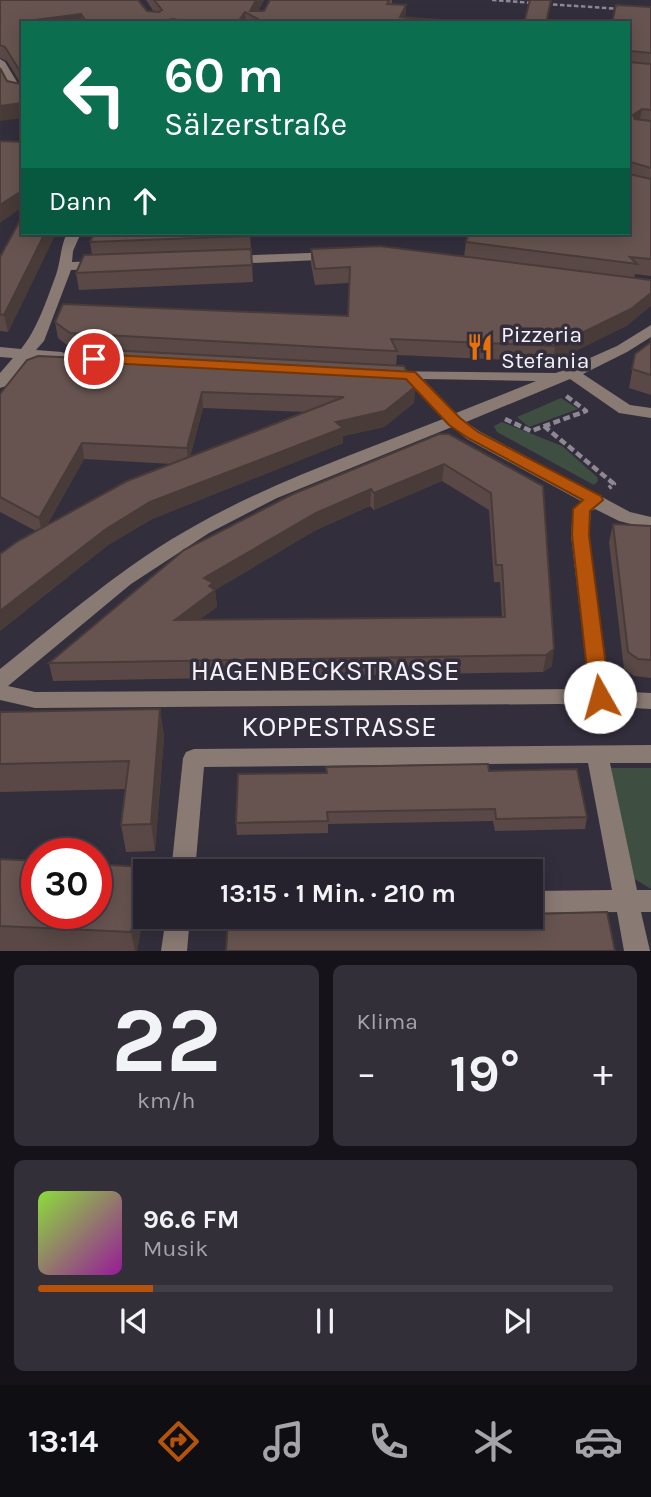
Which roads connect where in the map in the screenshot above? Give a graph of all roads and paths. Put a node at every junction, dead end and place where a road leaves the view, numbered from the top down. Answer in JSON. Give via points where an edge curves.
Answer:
{"nodes":[{"id":1,"x":492,"y":0,"type":"edge"},
{"id":2,"x":625,"y":10,"type":"edge"},
{"id":3,"x":0,"y":62,"type":"edge"},
{"id":4,"x":17,"y":95,"type":"edge"},
{"id":5,"x":73,"y":235,"type":"edge"},
{"id":6,"x":348,"y":255,"type":"edge"},
{"id":7,"x":214,"y":261,"type":"edge"},
{"id":8,"x":109,"y":265,"type":"edge"},
{"id":9,"x":65,"y":267,"type":"junction"},
{"id":10,"x":651,"y":330,"type":"edge"},
{"id":11,"x":0,"y":352,"type":"edge"},
{"id":12,"x":27,"y":355,"type":"junction"},
{"id":13,"x":83,"y":358,"type":"edge"},
{"id":14,"x":371,"y":374,"type":"edge"},
{"id":15,"x":568,"y":374,"type":"junction"},
{"id":16,"x":410,"y":375,"type":"junction"},
{"id":17,"x":0,"y":383,"type":"edge"},
{"id":18,"x":565,"y":395,"type":"dead end"},
{"id":19,"x":651,"y":413,"type":"edge"},
{"id":20,"x":504,"y":418,"type":"dead end"},
{"id":21,"x":454,"y":421,"type":"junction"},
{"id":22,"x":544,"y":426,"type":"junction"},
{"id":23,"x":595,"y":500,"type":"junction"},
{"id":24,"x":651,"y":523,"type":"edge"},
{"id":25,"x":0,"y":681,"type":"edge"},
{"id":26,"x":0,"y":691,"type":"edge"},
{"id":27,"x":600,"y":697,"type":"junction"},
{"id":28,"x":651,"y":701,"type":"edge"},
{"id":29,"x":651,"y":754,"type":"edge"},
{"id":30,"x":597,"y":755,"type":"junction"},
{"id":31,"x":184,"y":859,"type":"edge"},
{"id":32,"x":639,"y":901,"type":"edge"},
{"id":33,"x":543,"y":902,"type":"edge"},
{"id":34,"x":177,"y":929,"type":"edge"},
{"id":35,"x":174,"y":951,"type":"edge"},
{"id":36,"x":637,"y":951,"type":"edge"}],
"edges":[{"from":1,"to":2,"type":"path"},
{"from":3,"to":4,"type":"street"},
{"from":5,"to":9,"type":"street"},
{"from":6,"to":7,"type":"street"},
{"from":8,"to":9,"type":"street"},
{"from":9,"to":12,"type":"street"},
{"from":10,"to":15,"type":"street"},
{"from":11,"to":12,"type":"street"},
{"from":12,"to":13,"type":"street"},
{"from":12,"to":17,"type":"street"},
{"from":14,"to":16,"type":"street"},
{"from":15,"to":16,"type":"street","via":[[539,378]]},
{"from":15,"to":19,"type":"street","via":[[625,409]]},
{"from":15,"to":21,"type":"street"},
{"from":16,"to":21,"type":"street"},
{"from":18,"to":22,"type":"path","via":[[586,411]]},
{"from":20,"to":22,"type":"path","via":[[531,431]]},
{"from":21,"to":23,"type":"street"},
{"from":21,"to":25,"type":"street","via":[[271,494],[186,539],[124,579]]},
{"from":22,"to":23,"type":"path","via":[[614,484]]},
{"from":23,"to":24,"type":"street","via":[[625,517]]},
{"from":23,"to":27,"type":"street","via":[[582,509],[580,535]]},
{"from":26,"to":27,"type":"street","name":"HAGENBECKSTRASSE","via":[[35,700]]},
{"from":27,"to":28,"type":"street","name":"HAGENBECKSTRASSE"},
{"from":29,"to":30,"type":"street","name":"KOPPESTRASSE"},
{"from":30,"to":31,"type":"street","name":"KOPPESTRASSE","via":[[194,758]]},
{"from":30,"to":32,"type":"street"},
{"from":32,"to":33,"type":"street"},
{"from":32,"to":36,"type":"street"},
{"from":34,"to":35,"type":"street"}]}
